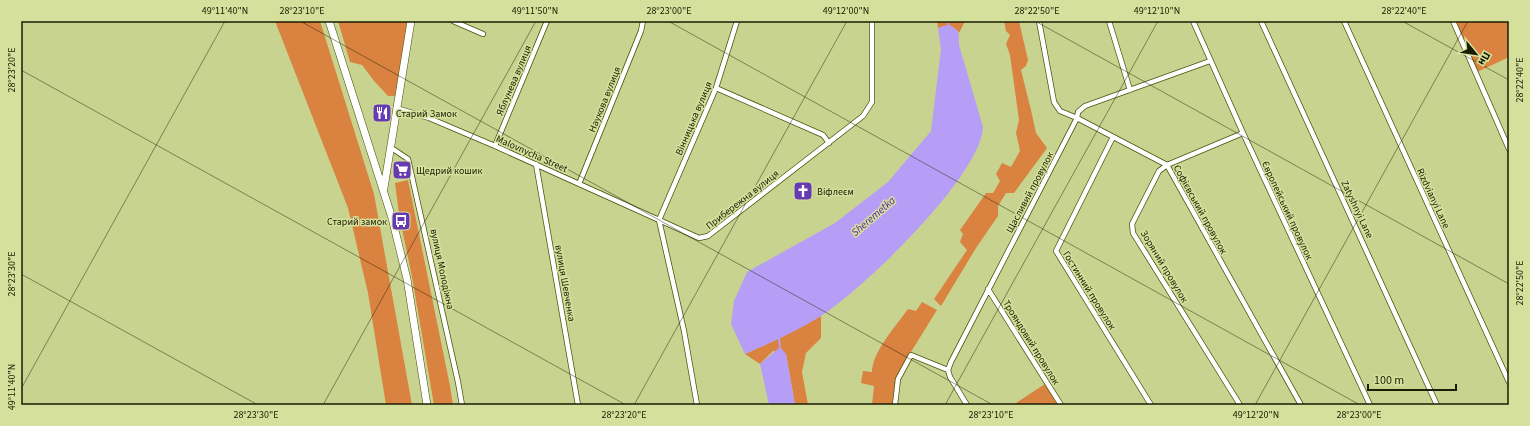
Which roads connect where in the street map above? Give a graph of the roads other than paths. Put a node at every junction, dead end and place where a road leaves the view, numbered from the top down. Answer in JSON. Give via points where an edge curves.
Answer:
{"nodes":[{"id":1,"x":329,"y":21,"type":"edge"},
{"id":2,"x":411,"y":21,"type":"edge"},
{"id":3,"x":453,"y":21,"type":"edge"},
{"id":4,"x":548,"y":21,"type":"edge"},
{"id":5,"x":643,"y":21,"type":"edge"},
{"id":6,"x":736,"y":21,"type":"edge"},
{"id":7,"x":872,"y":21,"type":"edge"},
{"id":8,"x":1038,"y":21,"type":"edge"},
{"id":9,"x":1109,"y":21,"type":"edge"},
{"id":10,"x":1193,"y":21,"type":"edge"},
{"id":11,"x":1261,"y":21,"type":"edge"},
{"id":12,"x":1344,"y":21,"type":"edge"},
{"id":13,"x":1453,"y":21,"type":"edge"},
{"id":14,"x":483,"y":34,"type":"dead end"},
{"id":15,"x":1210,"y":61,"type":"junction"},
{"id":16,"x":716,"y":88,"type":"junction"},
{"id":17,"x":1130,"y":90,"type":"junction"},
{"id":18,"x":396,"y":108,"type":"junction"},
{"id":19,"x":1077,"y":118,"type":"junction"},
{"id":20,"x":1243,"y":133,"type":"junction"},
{"id":21,"x":1113,"y":137,"type":"junction"},
{"id":22,"x":829,"y":143,"type":"junction"},
{"id":23,"x":495,"y":146,"type":"junction"},
{"id":24,"x":1509,"y":149,"type":"edge"},
{"id":25,"x":390,"y":150,"type":"junction"},
{"id":26,"x":536,"y":164,"type":"junction"},
{"id":27,"x":1167,"y":165,"type":"junction"},
{"id":28,"x":579,"y":184,"type":"junction"},
{"id":29,"x":384,"y":191,"type":"junction"},
{"id":30,"x":659,"y":220,"type":"junction"},
{"id":31,"x":988,"y":289,"type":"junction"},
{"id":32,"x":948,"y":370,"type":"junction"},
{"id":33,"x":1509,"y":382,"type":"edge"},
{"id":34,"x":428,"y":405,"type":"edge"},
{"id":35,"x":462,"y":405,"type":"edge"},
{"id":36,"x":578,"y":405,"type":"edge"},
{"id":37,"x":697,"y":405,"type":"edge"},
{"id":38,"x":895,"y":405,"type":"edge"},
{"id":39,"x":967,"y":405,"type":"edge"},
{"id":40,"x":1061,"y":405,"type":"edge"},
{"id":41,"x":1151,"y":405,"type":"edge"},
{"id":42,"x":1240,"y":405,"type":"edge"},
{"id":43,"x":1301,"y":405,"type":"edge"},
{"id":44,"x":1370,"y":405,"type":"edge"},
{"id":45,"x":1436,"y":405,"type":"edge"}],
"edges":[{"from":1,"to":29,"type":"main road"},
{"from":2,"to":18,"type":"main road"},
{"from":3,"to":14,"type":"street"},
{"from":4,"to":23,"type":"street","name":"Яблунева вулиця"},
{"from":5,"to":28,"type":"street","name":"Наукова вулиця"},
{"from":6,"to":16,"type":"street","name":"Вінницька вулиця"},
{"from":7,"to":22,"type":"street","name":"Прибережна вулиця","via":[[872,102],[863,116]]},
{"from":8,"to":19,"type":"street","name":"Софієвський провулок","via":[[1054,102],[1060,111]]},
{"from":9,"to":17,"type":"street"},
{"from":10,"to":15,"type":"street","name":"Європейський провулок"},
{"from":11,"to":45,"type":"street","name":"Zatyshnyi Lane"},
{"from":12,"to":33,"type":"street","name":"Rizdvianyi Lane"},
{"from":13,"to":24,"type":"street"},
{"from":15,"to":17,"type":"street","name":"Щасливий провулок"},
{"from":15,"to":20,"type":"street","name":"Європейський провулок"},
{"from":16,"to":22,"type":"street","via":[[823,135]]},
{"from":16,"to":30,"type":"street","name":"Вінницька вулиця"},
{"from":17,"to":19,"type":"street","name":"Щасливий провулок","via":[[1085,106],[1078,112]]},
{"from":18,"to":23,"type":"street","name":"Malovnycha Street","via":[[429,118]]},
{"from":18,"to":25,"type":"main road"},
{"from":19,"to":21,"type":"street","name":"Софієвський провулок"},
{"from":19,"to":31,"type":"street","name":"Щасливий провулок"},
{"from":20,"to":27,"type":"street","name":"Зоряний провулок"},
{"from":20,"to":44,"type":"street","name":"Європейський провулок"},
{"from":21,"to":27,"type":"street","name":"Софієвський провулок"},
{"from":21,"to":41,"type":"street","name":"Гостинний провулок","via":[[1056,251]]},
{"from":22,"to":30,"type":"street","name":"Прибережна вулиця","via":[[708,236],[699,238]]},
{"from":23,"to":26,"type":"street","name":"Malovnycha Street"},
{"from":25,"to":29,"type":"main road"},
{"from":25,"to":35,"type":"street","name":"вулиця Молодіжна","via":[[408,159]]},
{"from":26,"to":28,"type":"street","name":"Malovnycha Street"},
{"from":26,"to":36,"type":"street","name":"вулиця Шевченка"},
{"from":27,"to":42,"type":"street","name":"Зоряний провулок","via":[[1159,171],[1132,224],[1133,233]]},
{"from":27,"to":43,"type":"street","name":"Софієвський провулок"},
{"from":28,"to":30,"type":"street","name":"Malovnycha Street"},
{"from":29,"to":34,"type":"main road","via":[[407,279]]},
{"from":30,"to":37,"type":"street","via":[[684,331]]},
{"from":31,"to":32,"type":"street","name":"Щасливий провулок"},
{"from":31,"to":40,"type":"street","name":"Трояндовий провулок"},
{"from":32,"to":38,"type":"street","via":[[911,355],[898,379]]},
{"from":32,"to":39,"type":"street"}]}
